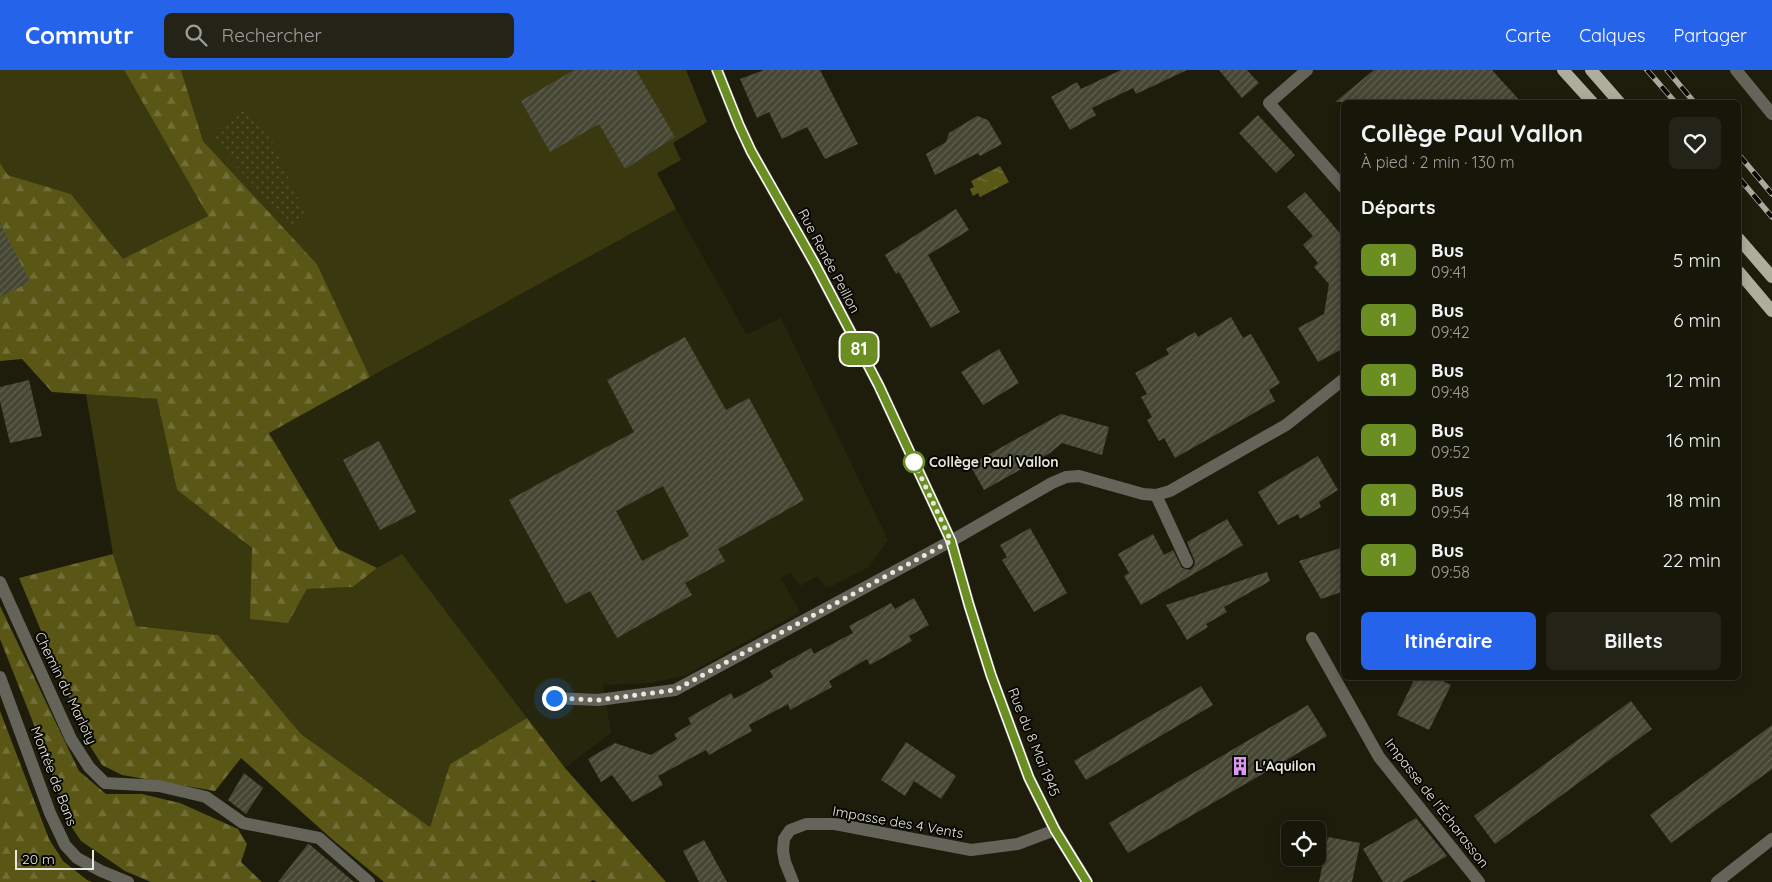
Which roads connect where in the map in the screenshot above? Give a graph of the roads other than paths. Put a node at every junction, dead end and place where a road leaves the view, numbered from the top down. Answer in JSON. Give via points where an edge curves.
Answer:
{"nodes":[{"id":1,"x":717,"y":70,"type":"edge"},
{"id":2,"x":1307,"y":70,"type":"edge"},
{"id":3,"x":1563,"y":70,"type":"edge"},
{"id":4,"x":1590,"y":70,"type":"edge"},
{"id":5,"x":1736,"y":70,"type":"edge"},
{"id":6,"x":1590,"y":100,"type":"edge"},
{"id":7,"x":1612,"y":100,"type":"edge"},
{"id":8,"x":1772,"y":114,"type":"edge"},
{"id":9,"x":1341,"y":185,"type":"edge"},
{"id":10,"x":1741,"y":241,"type":"edge"},
{"id":11,"x":1741,"y":274,"type":"edge"},
{"id":12,"x":1772,"y":277,"type":"edge"},
{"id":13,"x":1772,"y":311,"type":"edge"},
{"id":14,"x":1341,"y":381,"type":"edge"},
{"id":15,"x":1156,"y":495,"type":"junction"},
{"id":16,"x":951,"y":541,"type":"junction"},
{"id":17,"x":1188,"y":562,"type":"dead end"},
{"id":18,"x":0,"y":582,"type":"edge"},
{"id":19,"x":969,"y":605,"type":"joint"},
{"id":20,"x":1312,"y":638,"type":"dead end"},
{"id":21,"x":0,"y":677,"type":"edge"},
{"id":22,"x":554,"y":698,"type":"dead end"},
{"id":23,"x":1055,"y":830,"type":"junction"},
{"id":24,"x":1772,"y":839,"type":"edge"},
{"id":25,"x":128,"y":882,"type":"edge"},
{"id":26,"x":369,"y":882,"type":"edge"},
{"id":27,"x":793,"y":882,"type":"edge"},
{"id":28,"x":1087,"y":882,"type":"edge"},
{"id":29,"x":1479,"y":882,"type":"edge"},
{"id":30,"x":1717,"y":882,"type":"edge"}],
"edges":[{"from":1,"to":16,"type":"street","name":"Rue Renée Peillon","via":[[751,151],[879,386]]},
{"from":2,"to":9,"type":"street","via":[[1269,103]]},
{"from":3,"to":6,"type":"main road"},
{"from":4,"to":7,"type":"main road"},
{"from":5,"to":8,"type":"street"},
{"from":10,"to":12,"type":"main road"},
{"from":11,"to":13,"type":"main road"},
{"from":14,"to":15,"type":"street","via":[[1286,425],[1170,491]]},
{"from":15,"to":16,"type":"street","via":[[1079,476],[1066,477]]},
{"from":15,"to":17,"type":"street"},
{"from":16,"to":19,"type":"street","name":"Rue Renée Peillon"},
{"from":16,"to":22,"type":"street","via":[[675,690],[598,700]]},
{"from":18,"to":26,"type":"street","name":"Chemin du Marloty","via":[[71,739],[104,783],[159,786],[206,797],[243,823],[319,838]]},
{"from":19,"to":23,"type":"street","name":"Rue du 8 Mai 1945","via":[[1029,778]]},
{"from":20,"to":29,"type":"street","name":"Impasse de l'Écharasson","via":[[1379,757]]},
{"from":21,"to":25,"type":"street","name":"Montée de Bans","via":[[65,845],[77,858]]},
{"from":23,"to":27,"type":"street","name":"Impasse des 4 Vents","via":[[1018,844],[970,850],[835,824],[806,824],[790,830],[784,839],[784,856]]},
{"from":23,"to":28,"type":"street","name":"Rue du 8 Mai 1945"},
{"from":24,"to":30,"type":"street"}]}
